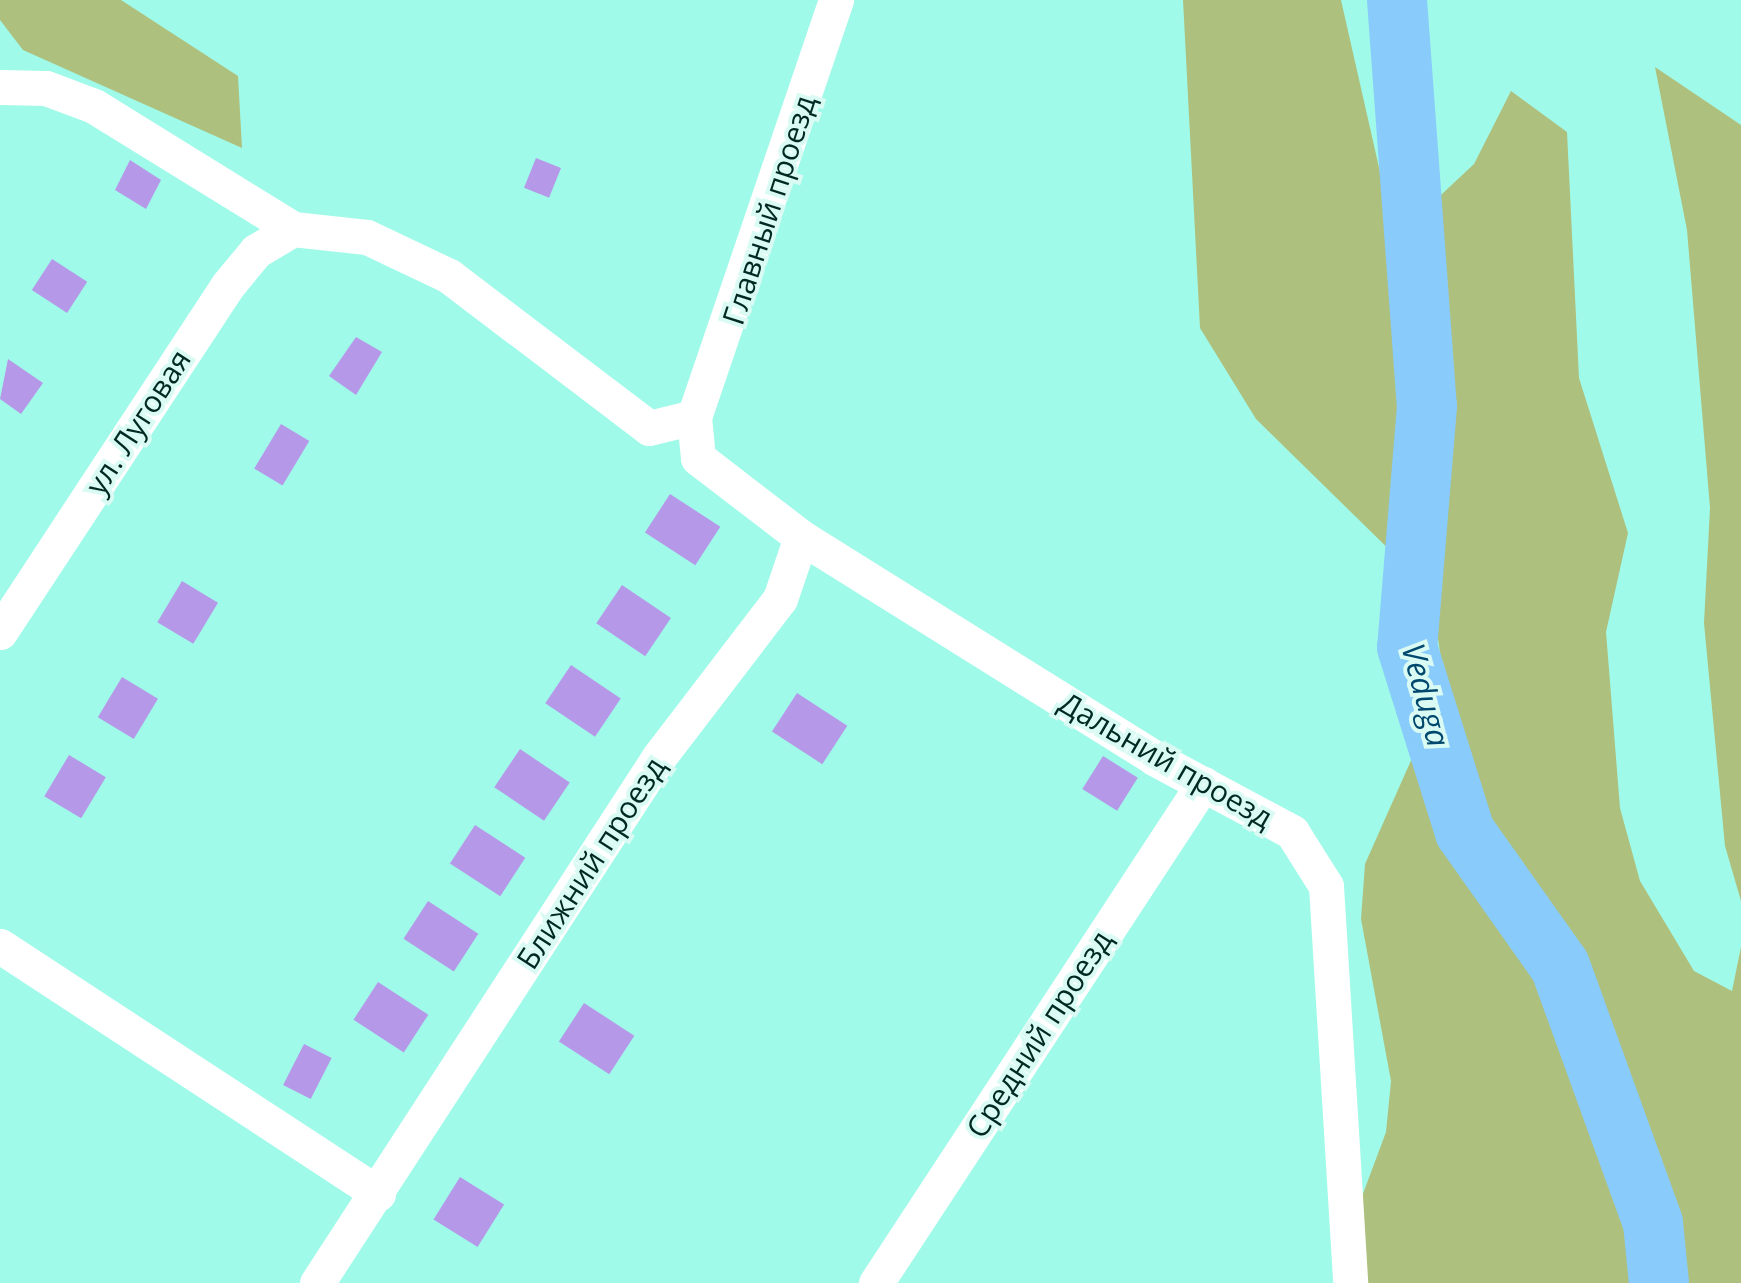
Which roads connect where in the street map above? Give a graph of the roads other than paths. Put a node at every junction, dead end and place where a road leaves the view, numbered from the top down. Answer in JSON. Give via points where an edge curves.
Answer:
{"nodes":[{"id":1,"x":836,"y":0,"type":"edge"},
{"id":2,"x":0,"y":87,"type":"edge"},
{"id":3,"x":294,"y":229,"type":"junction"},
{"id":4,"x":694,"y":417,"type":"junction"},
{"id":5,"x":801,"y":537,"type":"junction"},
{"id":6,"x":0,"y":632,"type":"edge"},
{"id":7,"x":1203,"y":784,"type":"junction"},
{"id":8,"x":0,"y":946,"type":"edge"},
{"id":9,"x":378,"y":1193,"type":"junction"},
{"id":10,"x":316,"y":1283,"type":"edge"},
{"id":11,"x":876,"y":1283,"type":"edge"},
{"id":12,"x":1350,"y":1283,"type":"edge"}],
"edges":[{"from":1,"to":4,"type":"street","name":"Главный проезд"},
{"from":2,"to":3,"type":"street","via":[[46,88],[94,106]]},
{"from":3,"to":4,"type":"street","via":[[367,237],[449,276],[649,428]]},
{"from":3,"to":6,"type":"street","name":"ул. Луговая","via":[[256,251],[228,285]]},
{"from":4,"to":5,"type":"street","name":"Дальний проезд","via":[[698,458]]},
{"from":5,"to":7,"type":"street","name":"Дальний проезд"},
{"from":5,"to":9,"type":"street","name":"Ближний проезд","via":[[780,600],[659,757]]},
{"from":7,"to":11,"type":"street","name":"Средний проезд"},
{"from":7,"to":12,"type":"street","name":"Дальний проезд","via":[[1292,832],[1326,886]]},
{"from":8,"to":9,"type":"street","via":[[112,1026]]},
{"from":9,"to":10,"type":"street","name":"Ближний проезд"}]}
